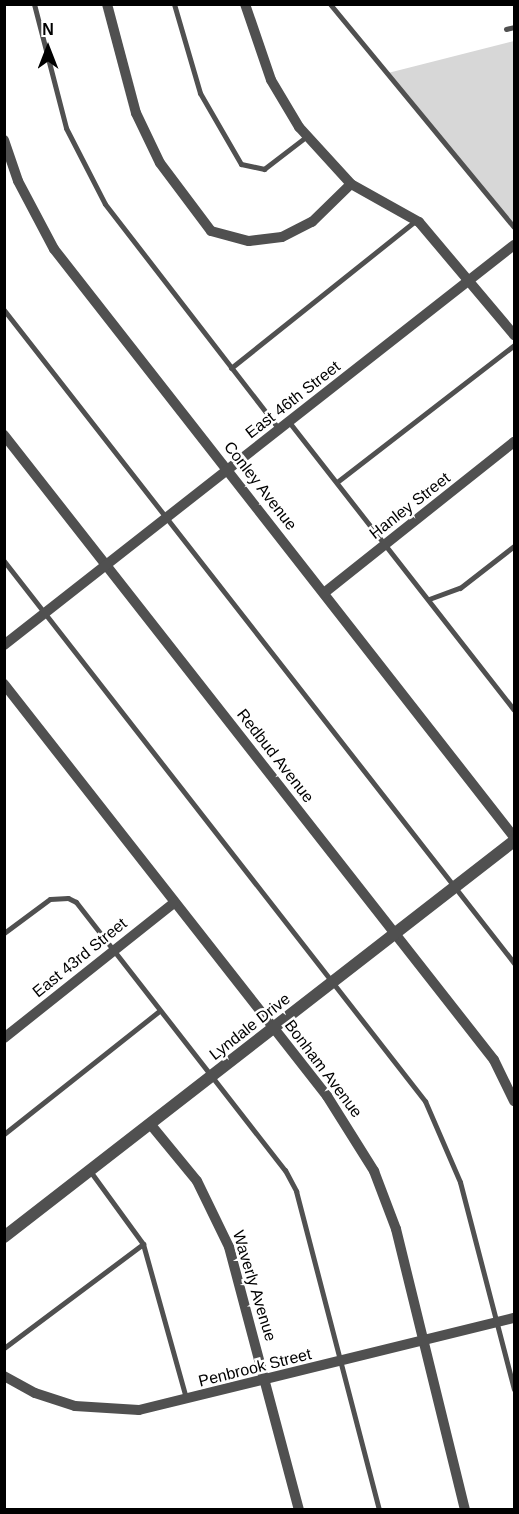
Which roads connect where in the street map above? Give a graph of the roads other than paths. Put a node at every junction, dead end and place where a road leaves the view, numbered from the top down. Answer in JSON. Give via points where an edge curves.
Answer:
{"nodes":[{"id":1,"x":34,"y":4,"type":"edge"},
{"id":2,"x":107,"y":4,"type":"edge"},
{"id":3,"x":174,"y":4,"type":"edge"},
{"id":4,"x":245,"y":4,"type":"edge"},
{"id":5,"x":330,"y":4,"type":"edge"},
{"id":6,"x":514,"y":27,"type":"edge"},
{"id":7,"x":506,"y":29,"type":"dead end"},
{"id":8,"x":307,"y":136,"type":"junction"},
{"id":9,"x":4,"y":140,"type":"edge"},
{"id":10,"x":351,"y":184,"type":"junction"},
{"id":11,"x":416,"y":220,"type":"junction"},
{"id":12,"x":514,"y":227,"type":"edge"},
{"id":13,"x":514,"y":245,"type":"edge"},
{"id":14,"x":471,"y":279,"type":"junction"},
{"id":15,"x":4,"y":309,"type":"edge"},
{"id":16,"x":514,"y":335,"type":"edge"},
{"id":17,"x":514,"y":345,"type":"edge"},
{"id":18,"x":231,"y":368,"type":"junction"},
{"id":19,"x":284,"y":426,"type":"junction"},
{"id":20,"x":4,"y":435,"type":"edge"},
{"id":21,"x":514,"y":442,"type":"edge"},
{"id":22,"x":228,"y":470,"type":"junction"},
{"id":23,"x":337,"y":482,"type":"junction"},
{"id":24,"x":167,"y":518,"type":"junction"},
{"id":25,"x":386,"y":544,"type":"junction"},
{"id":26,"x":514,"y":546,"type":"edge"},
{"id":27,"x":4,"y":561,"type":"edge"},
{"id":28,"x":107,"y":565,"type":"junction"},
{"id":29,"x":324,"y":593,"type":"junction"},
{"id":30,"x":429,"y":599,"type":"junction"},
{"id":31,"x":44,"y":614,"type":"junction"},
{"id":32,"x":4,"y":645,"type":"edge"},
{"id":33,"x":4,"y":684,"type":"edge"},
{"id":34,"x":514,"y":710,"type":"edge"},
{"id":35,"x":514,"y":839,"type":"edge"},
{"id":36,"x":454,"y":889,"type":"junction"},
{"id":37,"x":175,"y":902,"type":"junction"},
{"id":38,"x":4,"y":933,"type":"edge"},
{"id":39,"x":396,"y":934,"type":"junction"},
{"id":40,"x":115,"y":950,"type":"junction"},
{"id":41,"x":514,"y":963,"type":"edge"},
{"id":42,"x":335,"y":982,"type":"junction"},
{"id":43,"x":159,"y":1011,"type":"junction"},
{"id":44,"x":274,"y":1030,"type":"junction"},
{"id":45,"x":4,"y":1038,"type":"edge"},
{"id":46,"x":212,"y":1078,"type":"junction"},
{"id":47,"x":514,"y":1101,"type":"edge"},
{"id":48,"x":151,"y":1125,"type":"junction"},
{"id":49,"x":4,"y":1134,"type":"edge"},
{"id":50,"x":90,"y":1171,"type":"junction"},
{"id":51,"x":4,"y":1237,"type":"edge"},
{"id":52,"x":143,"y":1244,"type":"junction"},
{"id":53,"x":514,"y":1318,"type":"edge"},
{"id":54,"x":497,"y":1322,"type":"junction"},
{"id":55,"x":423,"y":1341,"type":"junction"},
{"id":56,"x":4,"y":1348,"type":"edge"},
{"id":57,"x":341,"y":1362,"type":"junction"},
{"id":58,"x":4,"y":1376,"type":"edge"},
{"id":59,"x":266,"y":1381,"type":"junction"},
{"id":60,"x":514,"y":1389,"type":"edge"},
{"id":61,"x":187,"y":1400,"type":"junction"},
{"id":62,"x":298,"y":1509,"type":"edge"},
{"id":63,"x":379,"y":1509,"type":"edge"},
{"id":64,"x":465,"y":1509,"type":"edge"}],
"edges":[{"from":1,"to":18,"type":"lane","via":[[66,128],[82,162],[136,248]]},
{"from":2,"to":10,"type":"street","via":[[136,113],[160,163],[211,231],[249,241],[282,237],[312,222]]},
{"from":3,"to":8,"type":"lane","via":[[200,93],[241,164],[264,169]]},
{"from":4,"to":8,"type":"street","via":[[271,80]]},
{"from":5,"to":12,"type":"lane"},
{"from":6,"to":7,"type":"lane"},
{"from":8,"to":10,"type":"street"},
{"from":9,"to":22,"type":"street","name":"Conley Avenue","via":[[18,181],[54,249]]},
{"from":10,"to":11,"type":"street"},
{"from":11,"to":14,"type":"street"},
{"from":11,"to":18,"type":"lane"},
{"from":13,"to":14,"type":"street","name":"East 46th Street"},
{"from":14,"to":16,"type":"street"},
{"from":14,"to":19,"type":"street","name":"East 46th Street"},
{"from":15,"to":24,"type":"lane"},
{"from":17,"to":23,"type":"lane"},
{"from":18,"to":19,"type":"lane"},
{"from":19,"to":22,"type":"street","name":"East 46th Street"},
{"from":19,"to":23,"type":"lane"},
{"from":20,"to":28,"type":"street","name":"Redbud Avenue"},
{"from":21,"to":25,"type":"street","name":"Hanley Street"},
{"from":22,"to":24,"type":"street","name":"East 46th Street"},
{"from":22,"to":29,"type":"street","name":"Conley Avenue"},
{"from":23,"to":25,"type":"lane"},
{"from":24,"to":28,"type":"street","name":"East 46th Street"},
{"from":24,"to":36,"type":"lane"},
{"from":25,"to":29,"type":"street","name":"Hanley Street"},
{"from":25,"to":30,"type":"lane"},
{"from":26,"to":30,"type":"lane","via":[[460,588]]},
{"from":27,"to":31,"type":"lane"},
{"from":28,"to":31,"type":"street","name":"East 46th Street"},
{"from":28,"to":39,"type":"street","name":"Redbud Avenue"},
{"from":29,"to":35,"type":"street","name":"Conley Avenue"},
{"from":30,"to":34,"type":"lane"},
{"from":31,"to":32,"type":"street","name":"East 46th Street"},
{"from":31,"to":42,"type":"lane"},
{"from":33,"to":37,"type":"street","name":"Bonham Avenue"},
{"from":35,"to":36,"type":"street","name":"Lyndale Drive"},
{"from":36,"to":39,"type":"street","name":"Lyndale Drive"},
{"from":36,"to":41,"type":"lane"},
{"from":37,"to":40,"type":"street","name":"East 43rd Street"},
{"from":37,"to":44,"type":"street","name":"Bonham Avenue"},
{"from":38,"to":40,"type":"lane","via":[[50,899],[68,898]]},
{"from":39,"to":42,"type":"street","name":"Lyndale Drive"},
{"from":39,"to":47,"type":"street","name":"Redbud Avenue","via":[[494,1060]]},
{"from":40,"to":43,"type":"lane"},
{"from":40,"to":45,"type":"street","name":"East 43rd Street"},
{"from":42,"to":44,"type":"street","name":"Lyndale Drive"},
{"from":42,"to":54,"type":"lane","via":[[411,1080],[437,1123],[471,1219]]},
{"from":43,"to":46,"type":"lane"},
{"from":43,"to":49,"type":"lane"},
{"from":44,"to":46,"type":"street","name":"Lyndale Drive"},
{"from":44,"to":55,"type":"street","name":"Bonham Avenue","via":[[343,1117],[374,1171],[396,1229]]},
{"from":46,"to":48,"type":"street","name":"Lyndale Drive"},
{"from":46,"to":57,"type":"lane","via":[[285,1170],[296,1191]]},
{"from":48,"to":50,"type":"street","name":"Lyndale Drive"},
{"from":48,"to":59,"type":"street","name":"Waverly Avenue","via":[[197,1181],[217,1216],[242,1288]]},
{"from":50,"to":51,"type":"street","name":"Lyndale Drive"},
{"from":50,"to":52,"type":"lane"},
{"from":52,"to":56,"type":"lane"},
{"from":52,"to":61,"type":"lane"},
{"from":53,"to":54,"type":"street","name":"Penbrook Street"},
{"from":54,"to":55,"type":"street","name":"Penbrook Street"},
{"from":54,"to":60,"type":"lane"},
{"from":55,"to":57,"type":"street","name":"Penbrook Street"},
{"from":55,"to":64,"type":"street","name":"Bonham Avenue"},
{"from":57,"to":59,"type":"street","name":"Penbrook Street"},
{"from":57,"to":63,"type":"lane"},
{"from":58,"to":61,"type":"street","name":"Penbrook Street","via":[[55,1401],[100,1410],[139,1410]]},
{"from":59,"to":61,"type":"street","name":"Penbrook Street"},
{"from":59,"to":62,"type":"street","name":"Waverly Avenue"}]}
